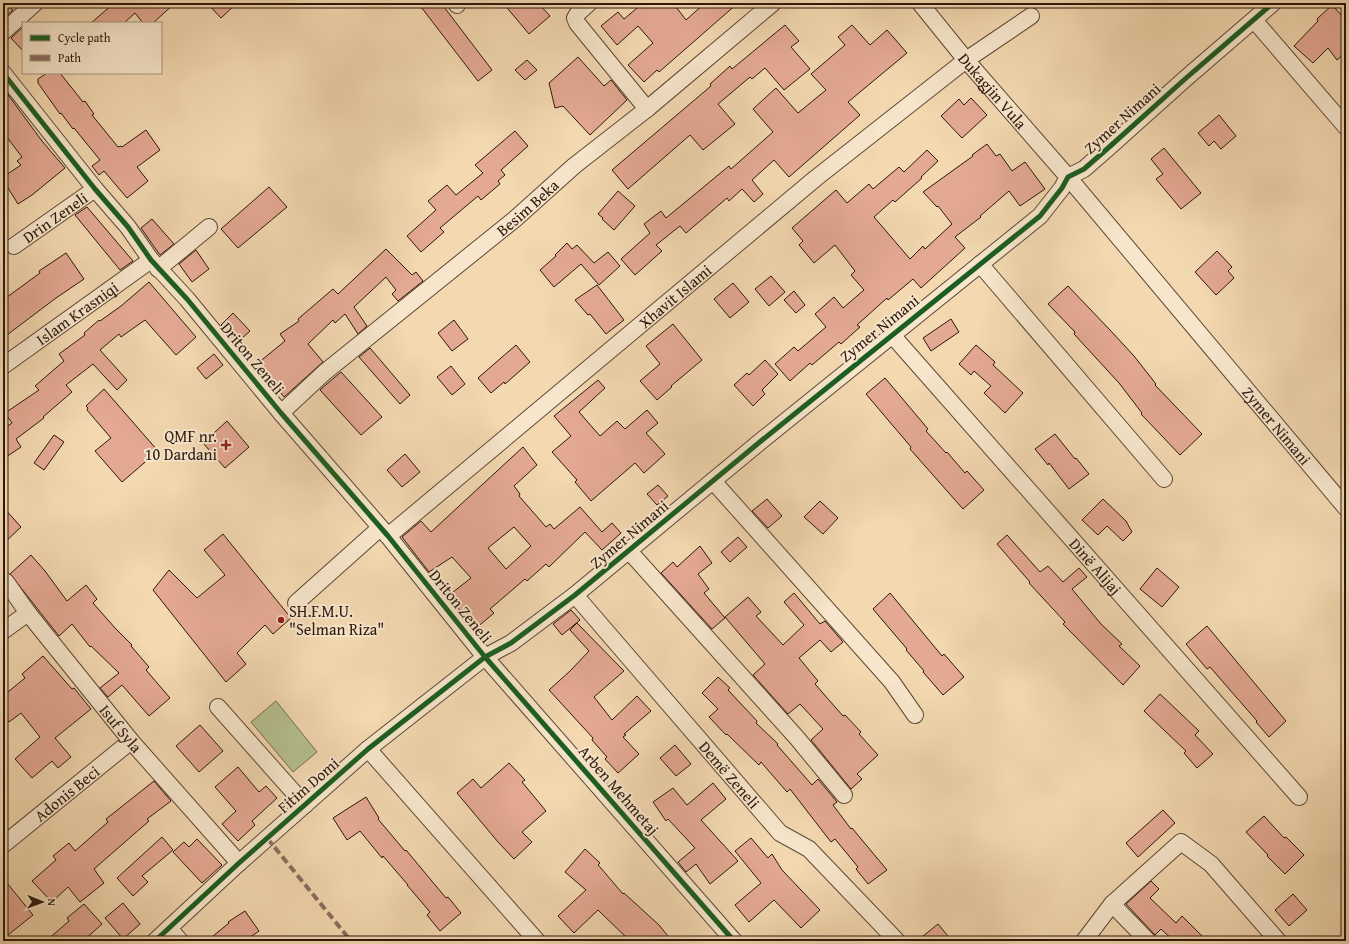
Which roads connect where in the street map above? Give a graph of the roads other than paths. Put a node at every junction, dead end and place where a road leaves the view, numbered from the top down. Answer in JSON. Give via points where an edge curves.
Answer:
{"nodes":[{"id":1,"x":35,"y":3,"type":"edge"},
{"id":2,"x":589,"y":3,"type":"edge"},
{"id":3,"x":773,"y":3,"type":"edge"},
{"id":4,"x":920,"y":3,"type":"edge"},
{"id":5,"x":1273,"y":3,"type":"edge"},
{"id":6,"x":1031,"y":16,"type":"dead end"},
{"id":7,"x":1254,"y":20,"type":"junction"},
{"id":8,"x":3,"y":32,"type":"edge"},
{"id":9,"x":966,"y":60,"type":"junction"},
{"id":10,"x":3,"y":73,"type":"edge"},
{"id":11,"x":647,"y":109,"type":"junction"},
{"id":12,"x":1346,"y":127,"type":"edge"},
{"id":13,"x":1068,"y":177,"type":"junction"},
{"id":14,"x":95,"y":189,"type":"junction"},
{"id":15,"x":209,"y":227,"type":"dead end"},
{"id":16,"x":14,"y":246,"type":"dead end"},
{"id":17,"x":980,"y":264,"type":"junction"},
{"id":18,"x":155,"y":265,"type":"junction"},
{"id":19,"x":892,"y":335,"type":"junction"},
{"id":20,"x":3,"y":366,"type":"edge"},
{"id":21,"x":281,"y":413,"type":"junction"},
{"id":22,"x":1164,"y":480,"type":"dead end"},
{"id":23,"x":713,"y":481,"type":"junction"},
{"id":24,"x":1346,"y":508,"type":"edge"},
{"id":25,"x":384,"y":532,"type":"junction"},
{"id":26,"x":629,"y":551,"type":"junction"},
{"id":27,"x":3,"y":580,"type":"edge"},
{"id":28,"x":575,"y":595,"type":"junction"},
{"id":29,"x":296,"y":603,"type":"dead end"},
{"id":30,"x":28,"y":613,"type":"junction"},
{"id":31,"x":3,"y":631,"type":"edge"},
{"id":32,"x":485,"y":657,"type":"junction"},
{"id":33,"x":218,"y":707,"type":"dead end"},
{"id":34,"x":915,"y":715,"type":"dead end"},
{"id":35,"x":131,"y":741,"type":"junction"},
{"id":36,"x":368,"y":749,"type":"junction"},
{"id":37,"x":844,"y":795,"type":"dead end"},
{"id":38,"x":1299,"y":797,"type":"dead end"},
{"id":39,"x":305,"y":805,"type":"junction"},
{"id":40,"x":3,"y":845,"type":"edge"},
{"id":41,"x":239,"y":863,"type":"junction"},
{"id":42,"x":1112,"y":904,"type":"junction"},
{"id":43,"x":169,"y":928,"type":"junction"},
{"id":44,"x":536,"y":940,"type":"edge"},
{"id":45,"x":156,"y":941,"type":"edge"},
{"id":46,"x":180,"y":941,"type":"edge"},
{"id":47,"x":734,"y":941,"type":"edge"},
{"id":48,"x":897,"y":941,"type":"edge"},
{"id":49,"x":1084,"y":941,"type":"edge"},
{"id":50,"x":1148,"y":941,"type":"edge"},
{"id":51,"x":1278,"y":941,"type":"edge"}],
"edges":[{"from":1,"to":8,"type":"street"},
{"from":2,"to":11,"type":"street","via":[[578,13],[575,18],[577,23]]},
{"from":3,"to":11,"type":"street","name":"Besim Beka"},
{"from":4,"to":9,"type":"street","name":"Dukagjin Vula"},
{"from":5,"to":7,"type":"street","name":"Zymer Nimani"},
{"from":6,"to":9,"type":"street","name":"Xhavit Islami"},
{"from":7,"to":12,"type":"street"},
{"from":7,"to":13,"type":"street","name":"Zymer Nimani","via":[[1084,169]]},
{"from":9,"to":13,"type":"street","name":"Dukagjin Vula"},
{"from":9,"to":25,"type":"street","name":"Xhavit Islami","via":[[816,178]]},
{"from":10,"to":14,"type":"street","name":"Driton Zeneli"},
{"from":11,"to":21,"type":"street","name":"Besim Beka","via":[[574,166],[515,219],[325,372]]},
{"from":13,"to":17,"type":"street","name":"Zymer Nimani","via":[[1040,216]]},
{"from":13,"to":24,"type":"street","name":"Zymer Nimani"},
{"from":14,"to":16,"type":"street","name":"Drin Zeneli"},
{"from":14,"to":18,"type":"street","name":"Driton Zeneli","via":[[128,227]]},
{"from":15,"to":18,"type":"street"},
{"from":17,"to":19,"type":"street","name":"Zymer Nimani"},
{"from":17,"to":22,"type":"street"},
{"from":18,"to":20,"type":"street","name":"Islam Krasniqi"},
{"from":18,"to":21,"type":"street","name":"Driton Zeneli","via":[[187,299]]},
{"from":19,"to":23,"type":"street","name":"Zymer Nimani"},
{"from":19,"to":38,"type":"street","name":"Dinë Alijaj"},
{"from":21,"to":25,"type":"street","name":"Driton Zeneli"},
{"from":23,"to":26,"type":"street","name":"Zymer Nimani"},
{"from":23,"to":34,"type":"street","via":[[892,682]]},
{"from":25,"to":29,"type":"street","name":"Xhavit Islami"},
{"from":25,"to":32,"type":"street","name":"Driton Zeneli"},
{"from":26,"to":28,"type":"street","name":"Zymer Nimani"},
{"from":26,"to":37,"type":"street","name":"Zymer Nimani","via":[[797,738]]},
{"from":27,"to":30,"type":"street","name":"Isuf Syla"},
{"from":28,"to":32,"type":"street","name":"Zymer Nimani","via":[[511,643]]},
{"from":28,"to":48,"type":"street","name":"Demë Zeneli","via":[[780,833],[809,849]]},
{"from":30,"to":31,"type":"street"},
{"from":30,"to":35,"type":"street","name":"Isuf Syla"},
{"from":32,"to":36,"type":"street","name":"Fitim Domi"},
{"from":32,"to":47,"type":"street","name":"Arben Mehmetaj"},
{"from":33,"to":39,"type":"street"},
{"from":35,"to":40,"type":"street","name":"Adonis Beci"},
{"from":35,"to":41,"type":"street","name":"Isuf Syla"},
{"from":36,"to":39,"type":"street","name":"Fitim Domi"},
{"from":36,"to":44,"type":"street"},
{"from":39,"to":41,"type":"street","name":"Fitim Domi"},
{"from":41,"to":43,"type":"street","name":"Fitim Domi"},
{"from":42,"to":49,"type":"street"},
{"from":42,"to":50,"type":"street"},
{"from":42,"to":51,"type":"street","via":[[1181,842],[1211,864]]},
{"from":43,"to":45,"type":"street","name":"Fitim Domi"},
{"from":43,"to":46,"type":"street"}]}
